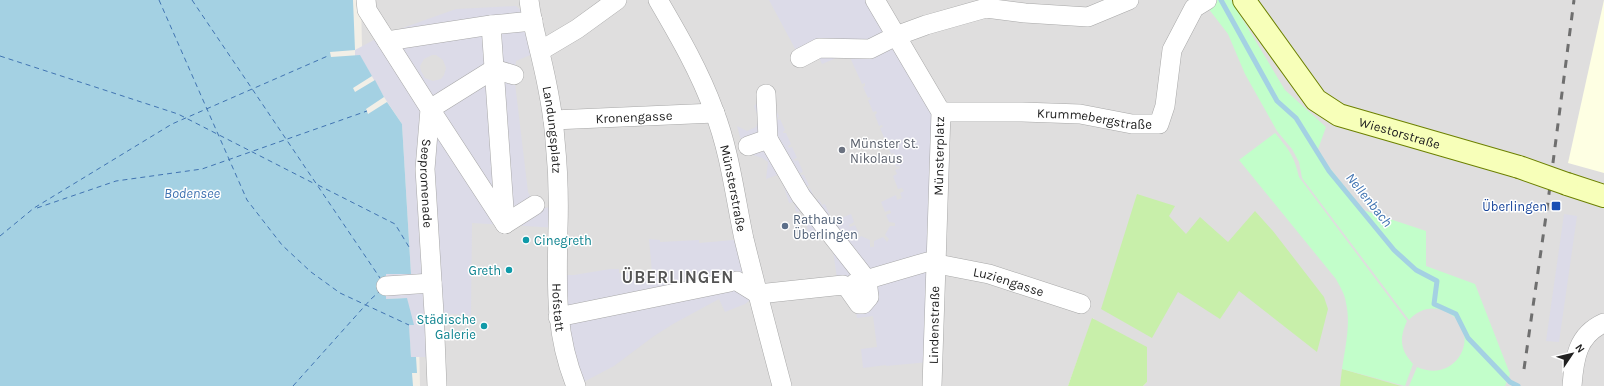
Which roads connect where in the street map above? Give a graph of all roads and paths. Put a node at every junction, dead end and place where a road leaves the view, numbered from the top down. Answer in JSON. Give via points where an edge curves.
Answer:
{"nodes":[{"id":1,"x":366,"y":0,"type":"edge"},
{"id":2,"x":529,"y":0,"type":"edge"},
{"id":3,"x":617,"y":0,"type":"edge"},
{"id":4,"x":658,"y":0,"type":"edge"},
{"id":5,"x":875,"y":0,"type":"edge"},
{"id":6,"x":1129,"y":0,"type":"edge"},
{"id":7,"x":1244,"y":0,"type":"edge"},
{"id":8,"x":1194,"y":3,"type":"edge"},
{"id":9,"x":985,"y":4,"type":"edge"},
{"id":10,"x":491,"y":25,"type":"junction"},
{"id":11,"x":536,"y":36,"type":"junction"},
{"id":12,"x":896,"y":36,"type":"junction"},
{"id":13,"x":387,"y":41,"type":"junction"},
{"id":14,"x":800,"y":58,"type":"dead end"},
{"id":15,"x":494,"y":69,"type":"junction"},
{"id":16,"x":514,"y":75,"type":"dead end"},
{"id":17,"x":766,"y":94,"type":"dead end"},
{"id":18,"x":430,"y":109,"type":"junction"},
{"id":19,"x":941,"y":112,"type":"junction"},
{"id":20,"x":715,"y":113,"type":"junction"},
{"id":21,"x":553,"y":120,"type":"junction"},
{"id":22,"x":768,"y":139,"type":"junction"},
{"id":23,"x":748,"y":146,"type":"dead end"},
{"id":24,"x":1604,"y":196,"type":"edge"},
{"id":25,"x":535,"y":205,"type":"dead end"},
{"id":26,"x":505,"y":224,"type":"junction"},
{"id":27,"x":558,"y":228,"type":"joint"},
{"id":28,"x":935,"y":264,"type":"junction"},
{"id":29,"x":432,"y":283,"type":"junction"},
{"id":30,"x":853,"y":283,"type":"junction"},
{"id":31,"x":386,"y":286,"type":"dead end"},
{"id":32,"x":758,"y":294,"type":"junction"},
{"id":33,"x":1081,"y":304,"type":"dead end"},
{"id":34,"x":558,"y":317,"type":"junction"},
{"id":35,"x":1604,"y":323,"type":"edge"},
{"id":36,"x":436,"y":386,"type":"edge"},
{"id":37,"x":576,"y":386,"type":"edge"},
{"id":38,"x":782,"y":386,"type":"edge"},
{"id":39,"x":932,"y":386,"type":"edge"},
{"id":40,"x":1572,"y":386,"type":"edge"}],
"edges":[{"from":1,"to":13,"type":"street","via":[[367,10]]},
{"from":2,"to":11,"type":"street","name":"Landungsplatz"},
{"from":3,"to":11,"type":"street","via":[[578,29]]},
{"from":4,"to":20,"type":"street","name":"Münsterstraße","via":[[692,61]]},
{"from":5,"to":12,"type":"street","name":"Münsterplatz"},
{"from":6,"to":9,"type":"street","via":[[1088,17],[1026,13]]},
{"from":7,"to":24,"type":"street","name":"Wiestorstraße","bridge":true,"via":[[1312,95],[1339,115],[1519,167]]},
{"from":8,"to":19,"type":"street","name":"Krummebergstraße","via":[[1172,50],[1166,106],[1159,124],[1132,124],[1080,114]]},
{"from":9,"to":12,"type":"street"},
{"from":10,"to":11,"type":"street"},
{"from":10,"to":13,"type":"street"},
{"from":10,"to":15,"type":"street"},
{"from":11,"to":21,"type":"street","name":"Landungsplatz"},
{"from":12,"to":14,"type":"street","via":[[870,49],[819,48]]},
{"from":12,"to":19,"type":"street","name":"Münsterplatz"},
{"from":13,"to":18,"type":"street"},
{"from":15,"to":16,"type":"street"},
{"from":15,"to":18,"type":"street"},
{"from":15,"to":26,"type":"street"},
{"from":17,"to":22,"type":"street"},
{"from":18,"to":26,"type":"street"},
{"from":18,"to":29,"type":"street","name":"Seepromenade","via":[[425,169]]},
{"from":19,"to":28,"type":"street","name":"Münsterplatz"},
{"from":20,"to":21,"type":"street","name":"Kronengasse"},
{"from":20,"to":32,"type":"street","name":"Münsterstraße"},
{"from":21,"to":27,"type":"street","name":"Landungsplatz"},
{"from":22,"to":23,"type":"street"},
{"from":22,"to":30,"type":"street"},
{"from":25,"to":26,"type":"street"},
{"from":27,"to":34,"type":"street","name":"Hofstatt"},
{"from":28,"to":30,"type":"street","name":"Luziengasse","via":[[928,262]]},
{"from":28,"to":33,"type":"street","name":"Luziengasse","via":[[988,274]]},
{"from":28,"to":39,"type":"street","name":"Lindenstraße"},
{"from":29,"to":31,"type":"street"},
{"from":29,"to":36,"type":"street","name":"Seepromenade"},
{"from":30,"to":32,"type":"street","name":"Luziengasse"},
{"from":32,"to":34,"type":"street","via":[[734,282]]},
{"from":32,"to":38,"type":"street","name":"Münsterstraße"},
{"from":34,"to":37,"type":"street","name":"Hofstatt","via":[[567,361]]},
{"from":35,"to":40,"type":"street","via":[[1587,333],[1576,353]]}]}
